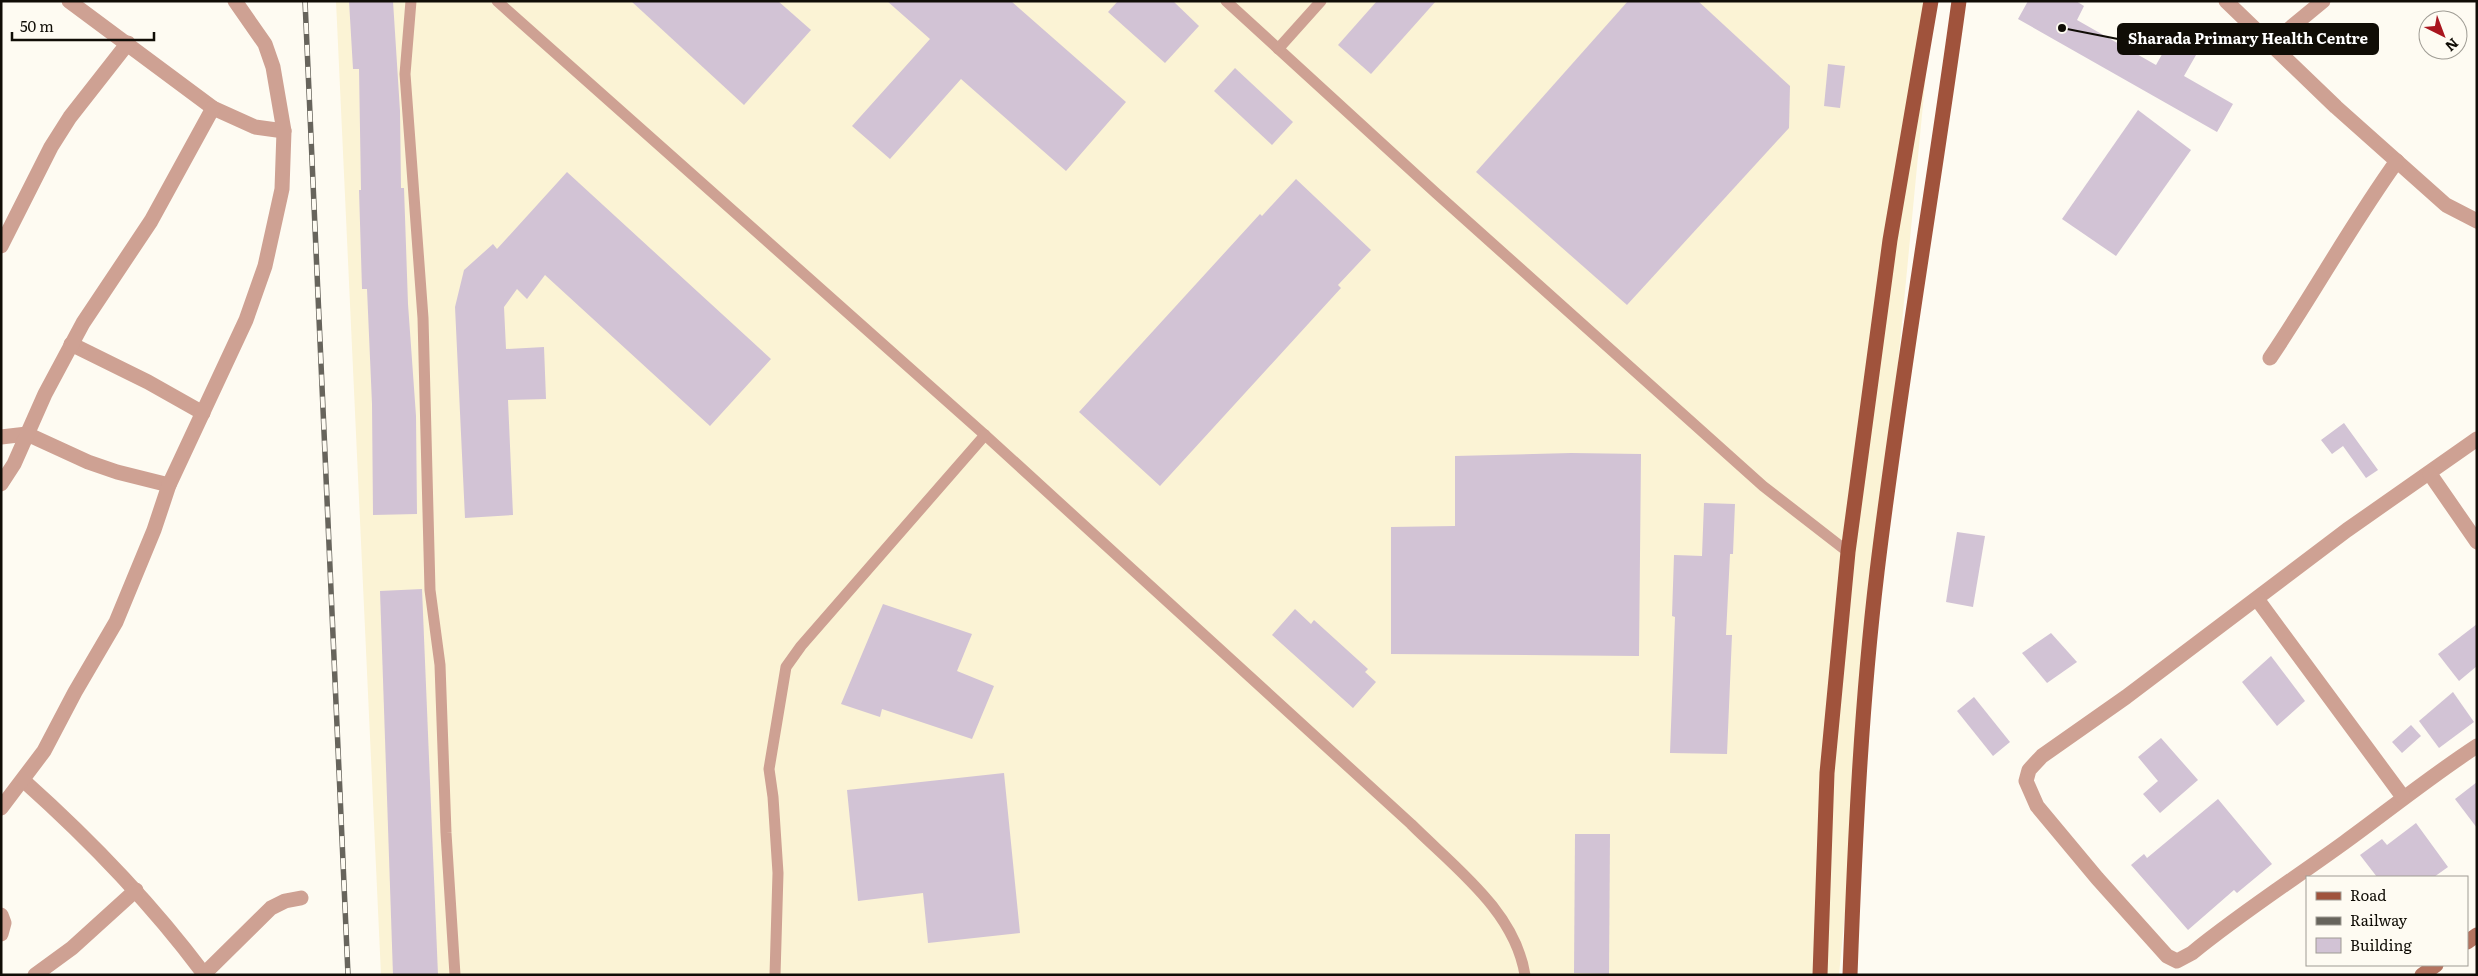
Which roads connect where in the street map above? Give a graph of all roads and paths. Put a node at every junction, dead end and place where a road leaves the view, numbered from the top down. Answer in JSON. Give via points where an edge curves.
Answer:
{"nodes":[{"id":1,"x":69,"y":1,"type":"edge"},
{"id":2,"x":235,"y":1,"type":"edge"},
{"id":3,"x":411,"y":1,"type":"edge"},
{"id":4,"x":497,"y":1,"type":"edge"},
{"id":5,"x":1226,"y":1,"type":"edge"},
{"id":6,"x":1321,"y":1,"type":"edge"},
{"id":7,"x":1931,"y":1,"type":"edge"},
{"id":8,"x":1959,"y":1,"type":"edge"},
{"id":9,"x":2226,"y":1,"type":"edge"},
{"id":10,"x":2323,"y":1,"type":"edge"},
{"id":11,"x":2306,"y":6,"type":"edge"},
{"id":12,"x":128,"y":43,"type":"junction"},
{"id":13,"x":2271,"y":44,"type":"junction"},
{"id":14,"x":1278,"y":49,"type":"junction"},
{"id":15,"x":213,"y":108,"type":"junction"},
{"id":16,"x":284,"y":131,"type":"junction"},
{"id":17,"x":2396,"y":161,"type":"junction"},
{"id":18,"x":2477,"y":221,"type":"edge"},
{"id":19,"x":5,"y":228,"type":"edge"},
{"id":20,"x":1,"y":246,"type":"edge"},
{"id":21,"x":71,"y":344,"type":"junction"},
{"id":22,"x":2270,"y":358,"type":"dead end"},
{"id":23,"x":204,"y":413,"type":"junction"},
{"id":24,"x":26,"y":434,"type":"junction"},
{"id":25,"x":985,"y":435,"type":"junction"},
{"id":26,"x":1,"y":437,"type":"edge"},
{"id":27,"x":2477,"y":439,"type":"edge"},
{"id":28,"x":2430,"y":474,"type":"junction"},
{"id":29,"x":1,"y":484,"type":"edge"},
{"id":30,"x":168,"y":485,"type":"junction"},
{"id":31,"x":2477,"y":542,"type":"edge"},
{"id":32,"x":1848,"y":552,"type":"junction"},
{"id":33,"x":2257,"y":599,"type":"junction"},
{"id":34,"x":2477,"y":746,"type":"edge"},
{"id":35,"x":24,"y":781,"type":"junction"},
{"id":36,"x":2404,"y":797,"type":"junction"},
{"id":37,"x":3,"y":803,"type":"edge"},
{"id":38,"x":136,"y":890,"type":"junction"},
{"id":39,"x":301,"y":898,"type":"dead end"},
{"id":40,"x":1,"y":915,"type":"edge"},
{"id":41,"x":1,"y":934,"type":"edge"},
{"id":42,"x":2435,"y":966,"type":"edge"},
{"id":43,"x":204,"y":974,"type":"edge"},
{"id":44,"x":35,"y":975,"type":"edge"},
{"id":45,"x":455,"y":975,"type":"edge"},
{"id":46,"x":775,"y":975,"type":"edge"},
{"id":47,"x":1525,"y":975,"type":"edge"},
{"id":48,"x":1820,"y":975,"type":"edge"},
{"id":49,"x":1850,"y":975,"type":"edge"},
{"id":50,"x":2422,"y":975,"type":"edge"}],
"edges":[{"from":1,"to":12,"type":"street"},
{"from":2,"to":16,"type":"street","via":[[265,44],[273,67]]},
{"from":3,"to":45,"type":"lane","via":[[405,74],[422,318],[430,590],[440,665]]},
{"from":4,"to":25,"type":"lane"},
{"from":5,"to":14,"type":"lane"},
{"from":6,"to":14,"type":"lane"},
{"from":7,"to":32,"type":"main road","via":[[1890,240]]},
{"from":8,"to":49,"type":"main road","via":[[1877,571],[1859,750]]},
{"from":9,"to":13,"type":"street"},
{"from":10,"to":11,"type":"street"},
{"from":11,"to":13,"type":"street"},
{"from":12,"to":15,"type":"street"},
{"from":12,"to":19,"type":"street","via":[[70,117]]},
{"from":13,"to":17,"type":"street"},
{"from":14,"to":32,"type":"lane","via":[[1756,479]]},
{"from":15,"to":16,"type":"street","via":[[255,127]]},
{"from":15,"to":21,"type":"street","via":[[151,221]]},
{"from":16,"to":23,"type":"street","via":[[282,189],[265,266],[246,320]]},
{"from":17,"to":18,"type":"street","via":[[2446,205]]},
{"from":17,"to":22,"type":"street","via":[[2336,250],[2306,306]]},
{"from":19,"to":20,"type":"street"},
{"from":21,"to":23,"type":"street"},
{"from":21,"to":24,"type":"street"},
{"from":23,"to":30,"type":"street"},
{"from":24,"to":26,"type":"street"},
{"from":24,"to":29,"type":"street","via":[[14,464]]},
{"from":24,"to":30,"type":"street","via":[[103,467]]},
{"from":25,"to":46,"type":"lane","via":[[786,667],[769,769],[778,873]]},
{"from":25,"to":47,"type":"lane","via":[[1411,824],[1478,891],[1505,922],[1521,957]]},
{"from":27,"to":28,"type":"street"},
{"from":28,"to":31,"type":"street"},
{"from":28,"to":33,"type":"street","via":[[2347,530]]},
{"from":30,"to":35,"type":"street","via":[[154,530],[118,617]]},
{"from":32,"to":48,"type":"main road","via":[[1827,773]]},
{"from":33,"to":36,"type":"street"},
{"from":33,"to":36,"type":"street","via":[[2033,763],[2026,782],[2037,806],[2160,949],[2177,961]]},
{"from":34,"to":36,"type":"street"},
{"from":35,"to":37,"type":"street"},
{"from":35,"to":38,"type":"street"},
{"from":38,"to":43,"type":"street"},
{"from":38,"to":44,"type":"street","via":[[72,948]]},
{"from":39,"to":43,"type":"street","via":[[271,908]]},
{"from":40,"to":41,"type":"street","via":[[4,923]]},
{"from":42,"to":50,"type":"street"}]}
